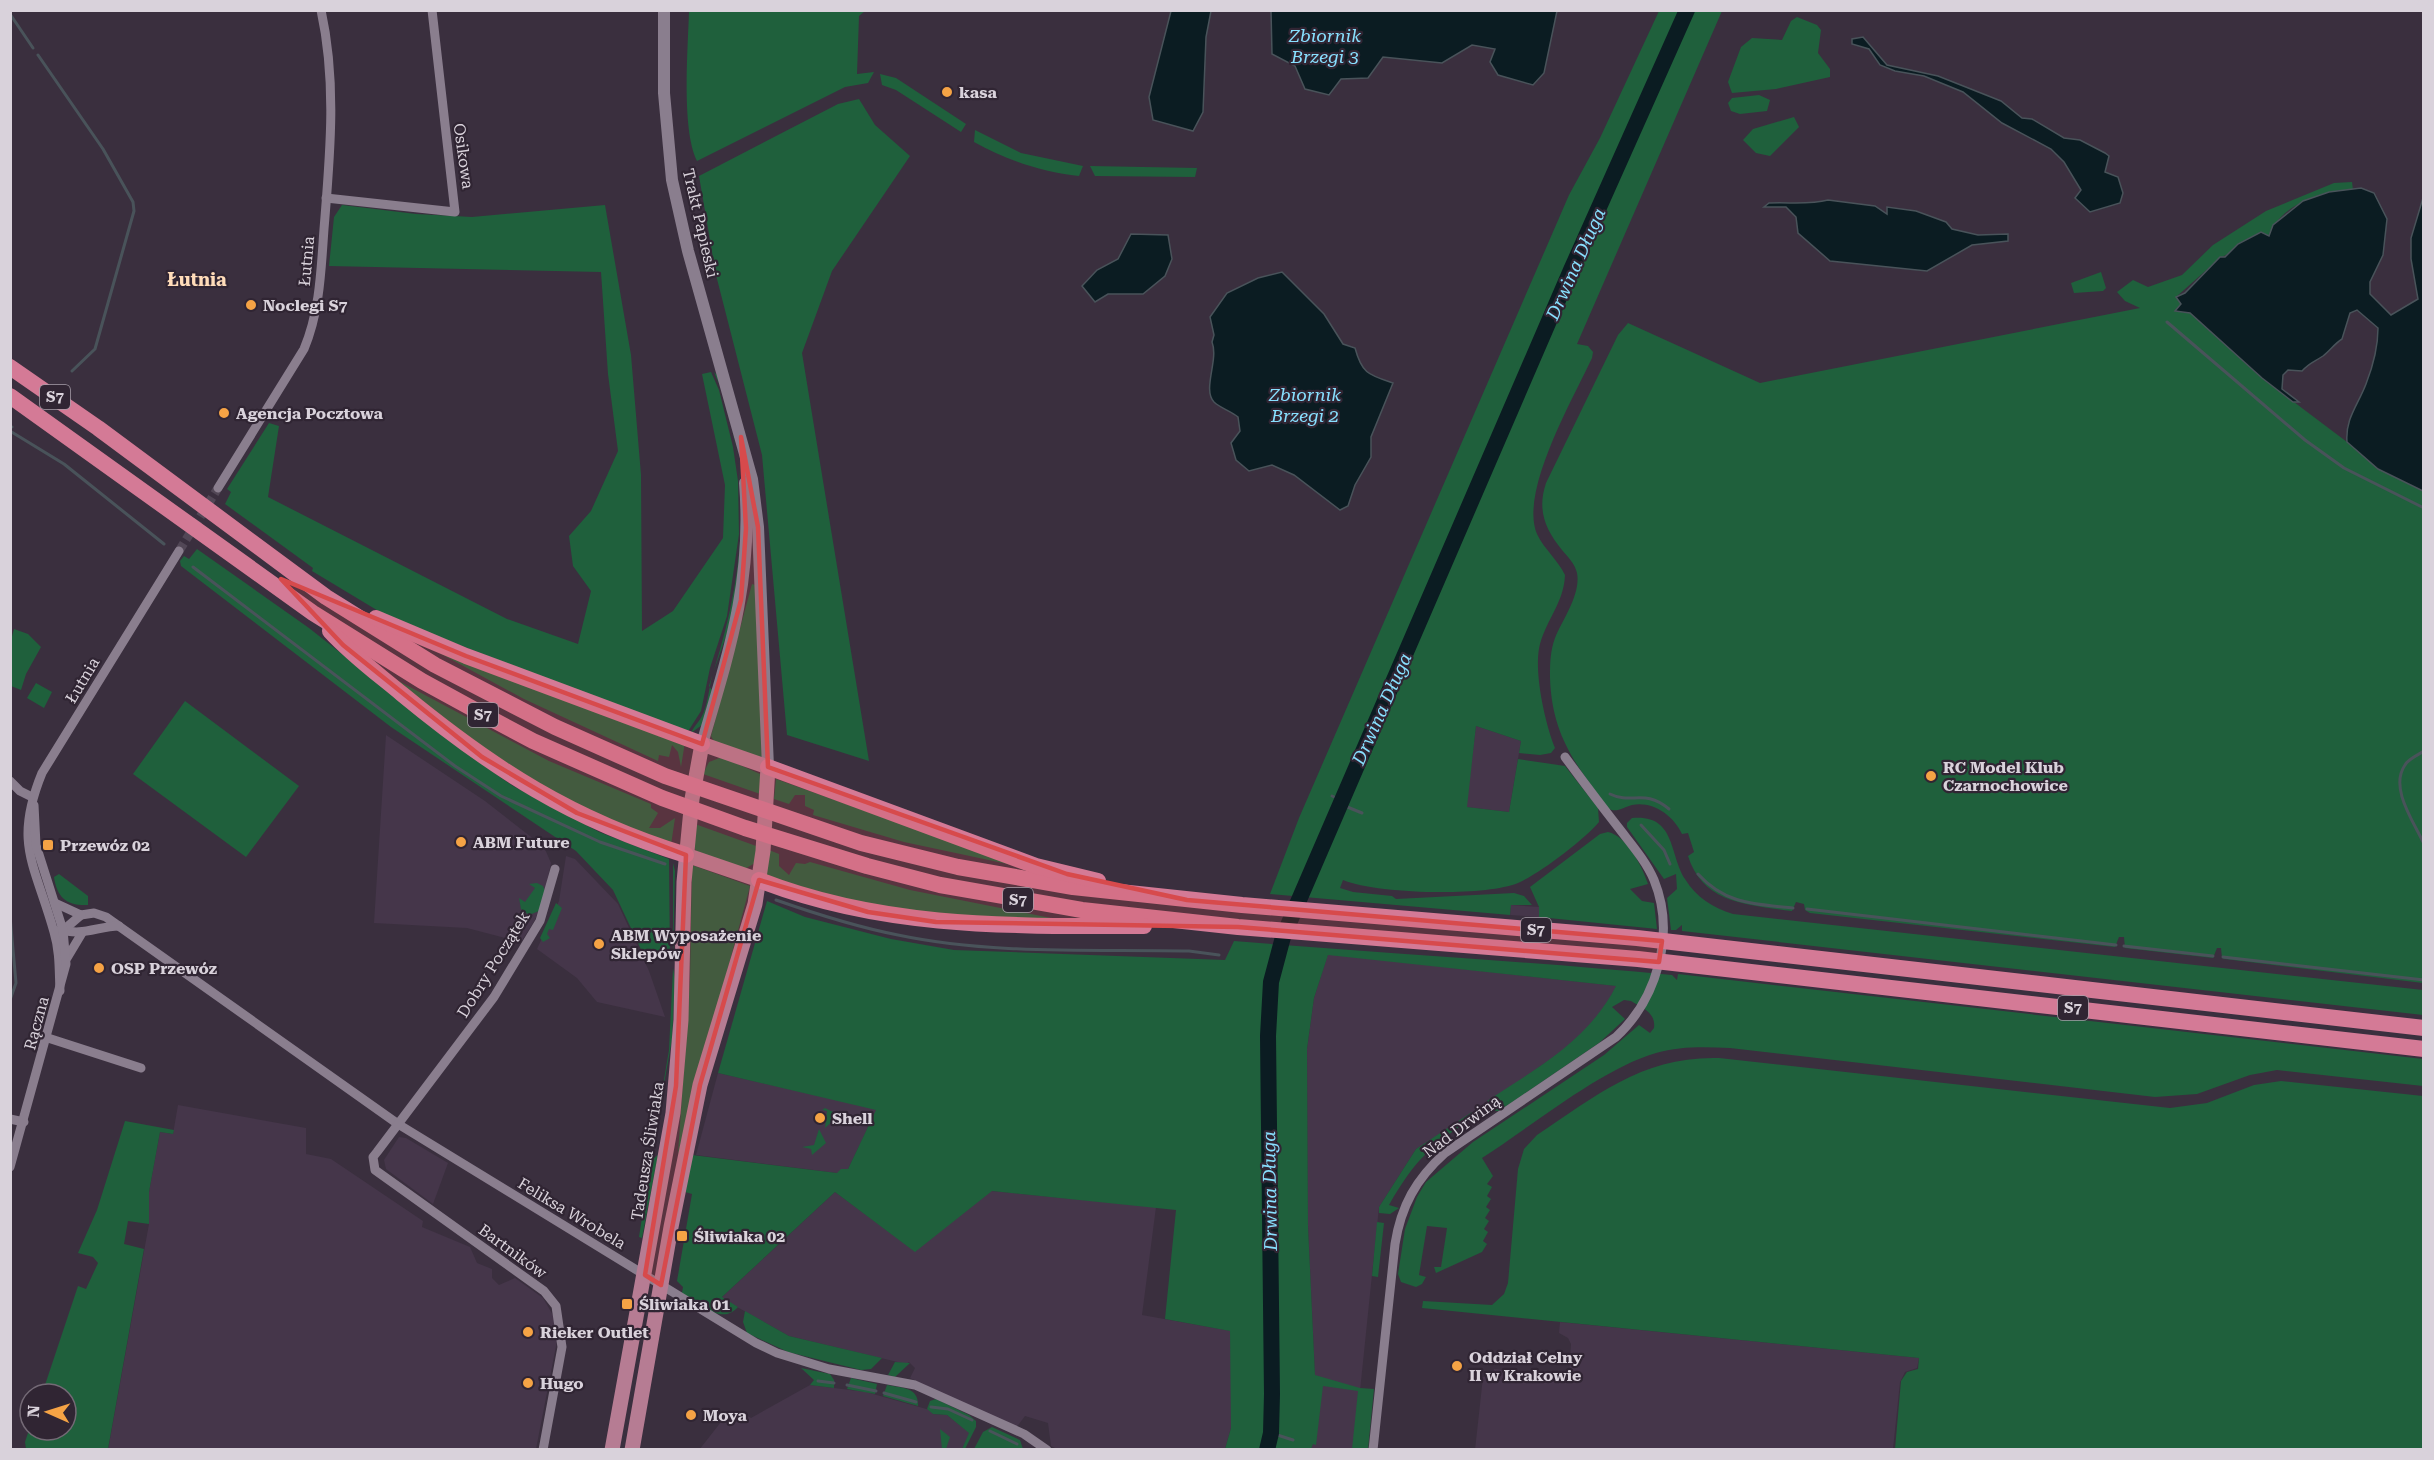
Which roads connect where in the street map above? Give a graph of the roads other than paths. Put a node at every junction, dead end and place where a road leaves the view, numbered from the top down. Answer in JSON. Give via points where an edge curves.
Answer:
{"nodes":[{"id":1,"x":321,"y":10,"type":"edge"},
{"id":2,"x":432,"y":10,"type":"edge"},
{"id":3,"x":664,"y":10,"type":"edge"},
{"id":4,"x":326,"y":198,"type":"junction"},
{"id":5,"x":10,"y":367,"type":"edge"},
{"id":6,"x":10,"y":396,"type":"edge"},
{"id":7,"x":741,"y":437,"type":"junction"},
{"id":8,"x":218,"y":488,"type":"tunnel mouth"},
{"id":9,"x":179,"y":551,"type":"tunnel mouth"},
{"id":10,"x":326,"y":597,"type":"junction"},
{"id":11,"x":313,"y":613,"type":"junction"},
{"id":12,"x":702,"y":744,"type":"junction"},
{"id":13,"x":1565,"y":757,"type":"dead end"},
{"id":14,"x":768,"y":767,"type":"junction"},
{"id":15,"x":10,"y":781,"type":"edge"},
{"id":16,"x":32,"y":797,"type":"junction"},
{"id":17,"x":686,"y":855,"type":"junction"},
{"id":18,"x":555,"y":869,"type":"dead end"},
{"id":19,"x":759,"y":880,"type":"junction"},
{"id":20,"x":1187,"y":900,"type":"junction"},
{"id":21,"x":55,"y":903,"type":"junction"},
{"id":22,"x":81,"y":915,"type":"junction"},
{"id":23,"x":51,"y":924,"type":"junction"},
{"id":24,"x":119,"y":926,"type":"junction"},
{"id":25,"x":1238,"y":927,"type":"junction"},
{"id":26,"x":63,"y":930,"type":"junction"},
{"id":27,"x":82,"y":933,"type":"junction"},
{"id":28,"x":56,"y":939,"type":"junction"},
{"id":29,"x":66,"y":961,"type":"junction"},
{"id":30,"x":60,"y":991,"type":"junction"},
{"id":31,"x":2424,"y":1028,"type":"edge"},
{"id":32,"x":48,"y":1038,"type":"junction"},
{"id":33,"x":2424,"y":1048,"type":"edge"},
{"id":34,"x":141,"y":1068,"type":"dead end"},
{"id":35,"x":10,"y":1119,"type":"edge"},
{"id":36,"x":24,"y":1122,"type":"junction"},
{"id":37,"x":398,"y":1124,"type":"junction"},
{"id":38,"x":10,"y":1167,"type":"edge"},
{"id":39,"x":645,"y":1275,"type":"junction"},
{"id":40,"x":660,"y":1285,"type":"junction"},
{"id":41,"x":543,"y":1449,"type":"edge"},
{"id":42,"x":612,"y":1449,"type":"edge"},
{"id":43,"x":632,"y":1449,"type":"edge"},
{"id":44,"x":1047,"y":1449,"type":"edge"},
{"id":45,"x":1373,"y":1449,"type":"edge"}],
"edges":[{"from":1,"to":4,"type":"street","name":"Łutnia","via":[[332,92]]},
{"from":2,"to":4,"type":"street","name":"Osikowa","via":[[455,212]]},
{"from":3,"to":7,"type":"street","name":"Trakt Papieski","via":[[664,93],[672,180]]},
{"from":4,"to":8,"type":"street","name":"Łutnia","via":[[314,326],[304,349]]},
{"from":5,"to":10,"type":"highway","number":"S7"},
{"from":6,"to":11,"type":"highway","number":"S7"},
{"from":7,"to":12,"type":"street","name":"Trakt Papieski","via":[[746,528],[742,592]]},
{"from":7,"to":14,"type":"street","name":"Trakt Papieski","via":[[752,479],[758,527]]},
{"from":9,"to":16,"type":"street","name":"Łutnia","via":[[42,772]]},
{"from":10,"to":12,"type":"highway","via":[[466,656]]},
{"from":10,"to":20,"type":"highway","number":"S7","via":[[496,698],[665,776],[804,825],[907,856],[1000,875]]},
{"from":11,"to":17,"type":"highway","via":[[342,645],[482,757],[577,813]]},
{"from":11,"to":25,"type":"highway","number":"S7","via":[[422,681],[533,741],[662,798],[803,847],[981,893],[1082,910]]},
{"from":12,"to":14,"type":"main road"},
{"from":12,"to":17,"type":"main road","name":"Tadeusza Śliwiaka"},
{"from":13,"to":45,"type":"street","name":"Nad Drwiną","via":[[1637,852],[1654,881],[1662,918],[1661,952],[1653,983],[1630,1023],[1601,1049],[1445,1153],[1409,1195],[1398,1220]]},
{"from":14,"to":19,"type":"main road"},
{"from":14,"to":20,"type":"highway","via":[[1036,866]]},
{"from":15,"to":16,"type":"street"},
{"from":16,"to":21,"type":"street","via":[[38,854]]},
{"from":16,"to":23,"type":"street","via":[[27,822],[29,856]]},
{"from":17,"to":19,"type":"main road"},
{"from":17,"to":39,"type":"main road","name":"Tadeusza Śliwiaka","via":[[676,1086]]},
{"from":18,"to":37,"type":"street","name":"Dobry Początek","via":[[540,921],[524,949],[481,1017]]},
{"from":19,"to":25,"type":"highway","via":[[868,912],[936,922]]},
{"from":19,"to":40,"type":"main road","via":[[742,951],[700,1085]]},
{"from":20,"to":31,"type":"highway","number":"S7","via":[[1648,939]]},
{"from":21,"to":22,"type":"street","name":"Feliksa Wrobela"},
{"from":21,"to":26,"type":"street"},
{"from":22,"to":24,"type":"street","name":"Feliksa Wrobela","via":[[94,913]]},
{"from":22,"to":26,"type":"street"},
{"from":23,"to":26,"type":"street"},
{"from":23,"to":28,"type":"street"},
{"from":24,"to":27,"type":"street","via":[[97,927]]},
{"from":24,"to":37,"type":"street","name":"Feliksa Wrobela"},
{"from":25,"to":33,"type":"highway","number":"S7","via":[[1638,959]]},
{"from":26,"to":27,"type":"street"},
{"from":26,"to":28,"type":"street"},
{"from":26,"to":29,"type":"street","name":"Rączna"},
{"from":27,"to":29,"type":"street"},
{"from":28,"to":30,"type":"street","name":"Rączna"},
{"from":29,"to":30,"type":"street","name":"Rączna"},
{"from":30,"to":32,"type":"street","name":"Rączna"},
{"from":32,"to":34,"type":"street"},
{"from":32,"to":36,"type":"street","name":"Rączna"},
{"from":35,"to":36,"type":"street"},
{"from":36,"to":38,"type":"street","name":"Rączna"},
{"from":37,"to":39,"type":"street","name":"Feliksa Wrobela"},
{"from":37,"to":41,"type":"street","name":"Bartników","via":[[373,1157],[375,1170],[544,1291],[556,1306],[562,1347]]},
{"from":39,"to":40,"type":"street","name":"Feliksa Wrobela"},
{"from":39,"to":42,"type":"main road","name":"Tadeusza Śliwiaka"},
{"from":40,"to":43,"type":"main road"},
{"from":40,"to":44,"type":"street","name":"Feliksa Wrobela","via":[[777,1353],[829,1369],[915,1385],[1024,1434]]}]}
